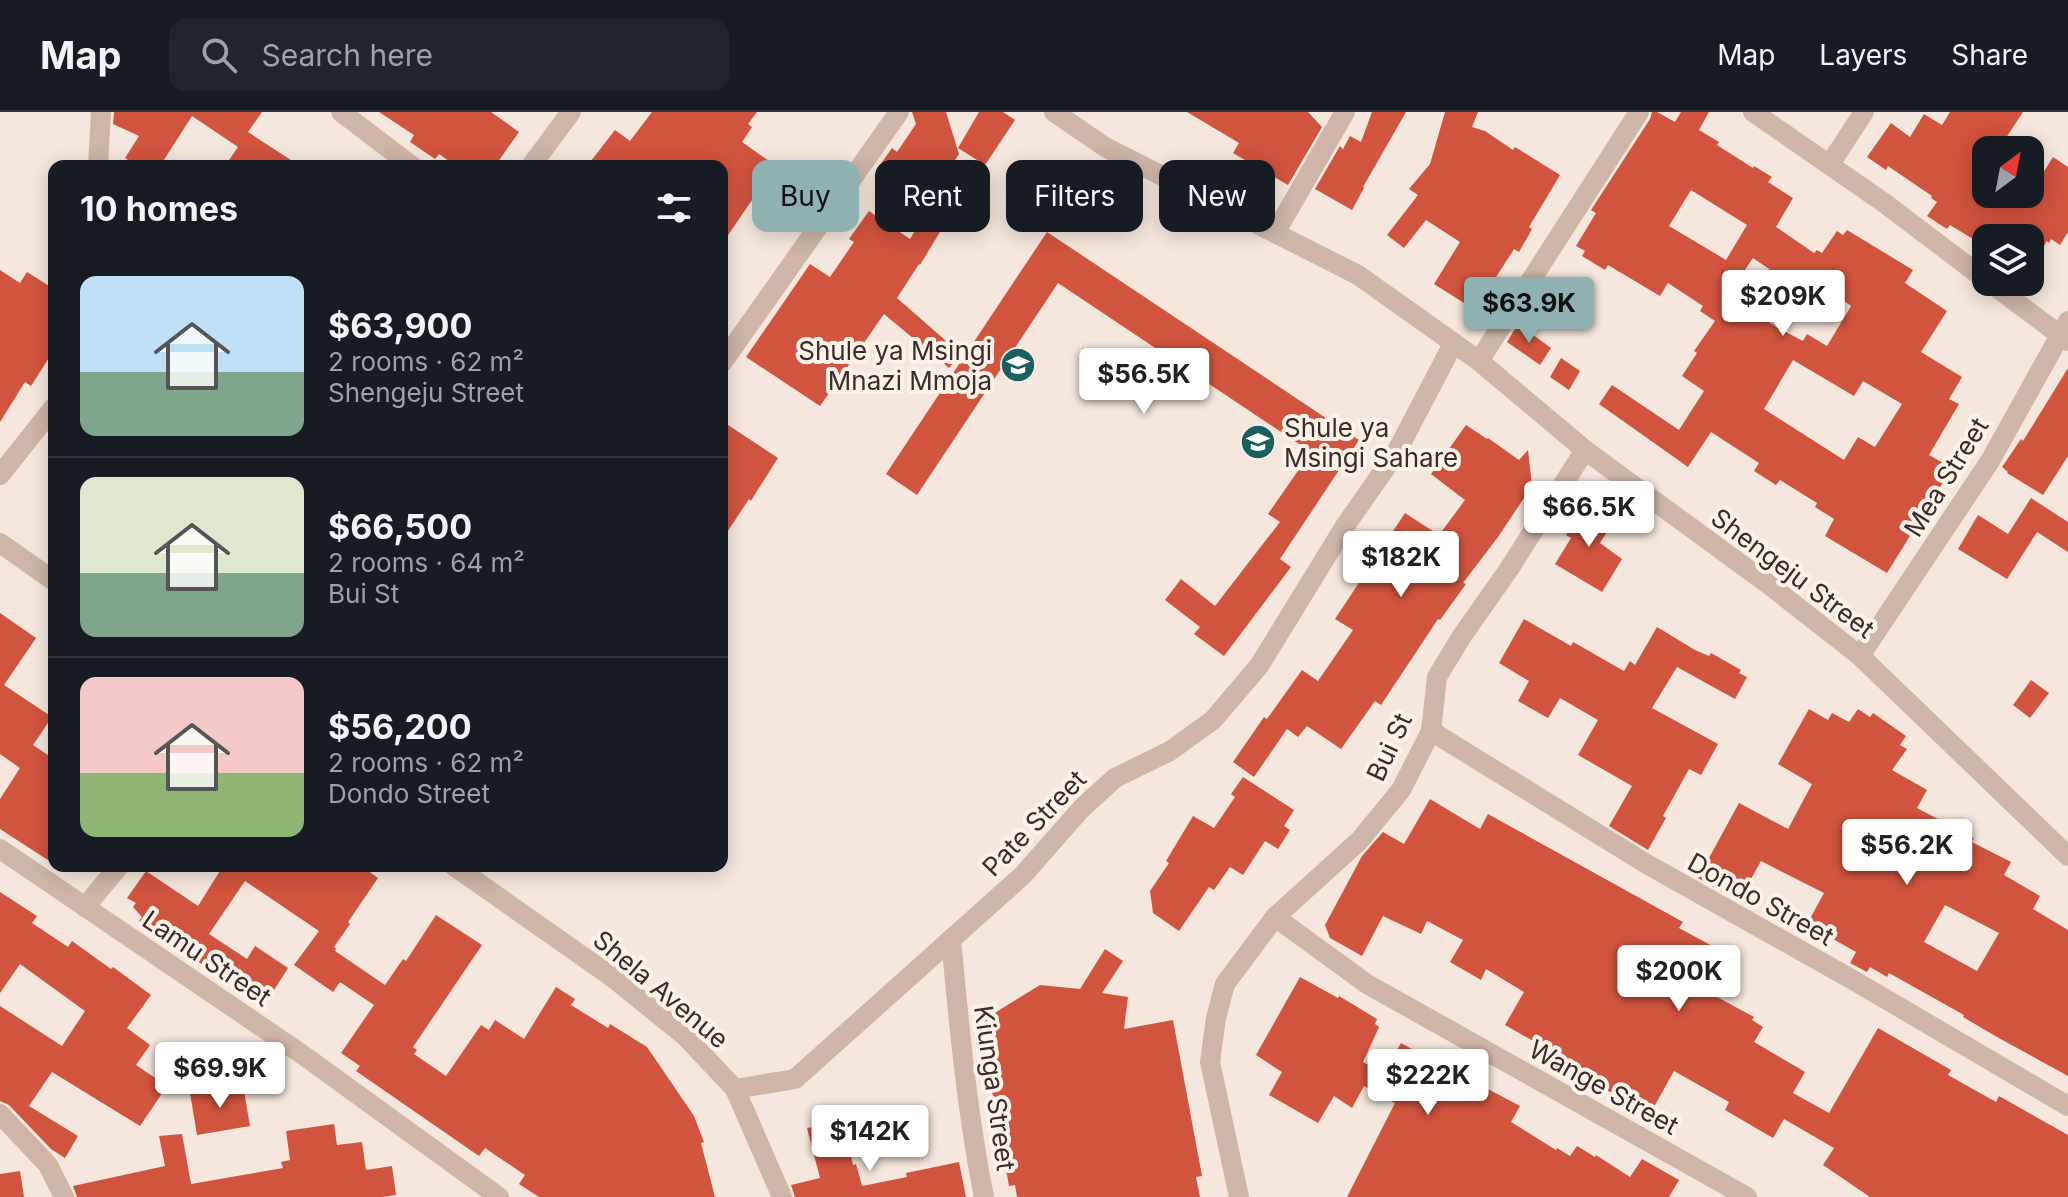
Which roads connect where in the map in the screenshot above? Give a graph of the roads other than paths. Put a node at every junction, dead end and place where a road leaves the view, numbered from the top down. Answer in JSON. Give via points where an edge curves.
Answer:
{"nodes":[{"id":1,"x":101,"y":112,"type":"edge"},
{"id":2,"x":341,"y":112,"type":"edge"},
{"id":3,"x":571,"y":112,"type":"edge"},
{"id":4,"x":899,"y":112,"type":"edge"},
{"id":5,"x":1054,"y":112,"type":"edge"},
{"id":6,"x":1345,"y":112,"type":"edge"},
{"id":7,"x":1639,"y":112,"type":"edge"},
{"id":8,"x":1753,"y":112,"type":"edge"},
{"id":9,"x":1864,"y":112,"type":"edge"},
{"id":10,"x":98,"y":160,"type":"edge"},
{"id":11,"x":404,"y":160,"type":"edge"},
{"id":12,"x":535,"y":160,"type":"edge"},
{"id":13,"x":1830,"y":164,"type":"junction"},
{"id":14,"x":1275,"y":233,"type":"junction"},
{"id":15,"x":1972,"y":270,"type":"edge"},
{"id":16,"x":2010,"y":296,"type":"edge"},
{"id":17,"x":2065,"y":332,"type":"edge"},
{"id":18,"x":1453,"y":344,"type":"junction"},
{"id":19,"x":728,"y":354,"type":"edge"},
{"id":20,"x":1479,"y":361,"type":"junction"},
{"id":21,"x":48,"y":415,"type":"edge"},
{"id":22,"x":1585,"y":450,"type":"junction"},
{"id":23,"x":0,"y":475,"type":"edge"},
{"id":24,"x":0,"y":543,"type":"edge"},
{"id":25,"x":48,"y":577,"type":"edge"},
{"id":26,"x":1860,"y":656,"type":"junction"},
{"id":27,"x":1431,"y":731,"type":"junction"},
{"id":28,"x":0,"y":849,"type":"edge"},
{"id":29,"x":2068,"y":856,"type":"edge"},
{"id":30,"x":114,"y":872,"type":"edge"},
{"id":31,"x":463,"y":872,"type":"edge"},
{"id":32,"x":85,"y":907,"type":"junction"},
{"id":33,"x":1275,"y":917,"type":"junction"},
{"id":34,"x":951,"y":939,"type":"junction"},
{"id":35,"x":735,"y":1089,"type":"junction"},
{"id":36,"x":2068,"y":1106,"type":"edge"},
{"id":37,"x":0,"y":1114,"type":"edge"},
{"id":38,"x":64,"y":1197,"type":"edge"},
{"id":39,"x":499,"y":1197,"type":"edge"},
{"id":40,"x":782,"y":1197,"type":"edge"},
{"id":41,"x":984,"y":1197,"type":"edge"},
{"id":42,"x":1239,"y":1197,"type":"edge"},
{"id":43,"x":1747,"y":1197,"type":"edge"}],
"edges":[{"from":1,"to":10,"type":"street"},
{"from":2,"to":11,"type":"street"},
{"from":3,"to":12,"type":"street"},
{"from":4,"to":19,"type":"street"},
{"from":5,"to":14,"type":"street","name":"Shengeju Street","via":[[1105,147]]},
{"from":6,"to":14,"type":"street"},
{"from":7,"to":20,"type":"street"},
{"from":8,"to":13,"type":"street"},
{"from":9,"to":13,"type":"street"},
{"from":13,"to":15,"type":"street"},
{"from":14,"to":18,"type":"street","name":"Shengeju Street","via":[[1358,275]]},
{"from":16,"to":17,"type":"street"},
{"from":17,"to":26,"type":"street","name":"Mea Street","via":[[1990,461]]},
{"from":18,"to":20,"type":"street","name":"Shengeju Street"},
{"from":18,"to":34,"type":"street","name":"Pate Street","via":[[1396,453],[1259,666],[1213,720],[1170,751],[1115,778],[1023,875]]},
{"from":20,"to":22,"type":"street","name":"Shengeju Street"},
{"from":21,"to":23,"type":"street"},
{"from":22,"to":26,"type":"street","name":"Shengeju Street"},
{"from":22,"to":27,"type":"street","name":"Bui St","via":[[1437,677]]},
{"from":24,"to":25,"type":"street"},
{"from":26,"to":29,"type":"street","name":"Shengeju Street"},
{"from":27,"to":33,"type":"street","name":"Bui St","via":[[1401,790],[1359,841]]},
{"from":27,"to":36,"type":"street","name":"Dondo Street","via":[[1645,863]]},
{"from":28,"to":32,"type":"street","name":"Lamu Street"},
{"from":30,"to":32,"type":"street"},
{"from":31,"to":35,"type":"street","name":"Shela Avenue","via":[[612,977],[685,1036]]},
{"from":32,"to":39,"type":"street","name":"Lamu Street"},
{"from":33,"to":42,"type":"street","name":"Bui St","via":[[1225,984],[1210,1062]]},
{"from":33,"to":43,"type":"street","name":"Wange Street","via":[[1367,984]]},
{"from":34,"to":35,"type":"street","name":"Pate Street","via":[[795,1079]]},
{"from":34,"to":41,"type":"street","name":"Kiunga Street"},
{"from":35,"to":40,"type":"street","name":"Shela Avenue"},
{"from":37,"to":38,"type":"street","via":[[48,1165]]}]}
